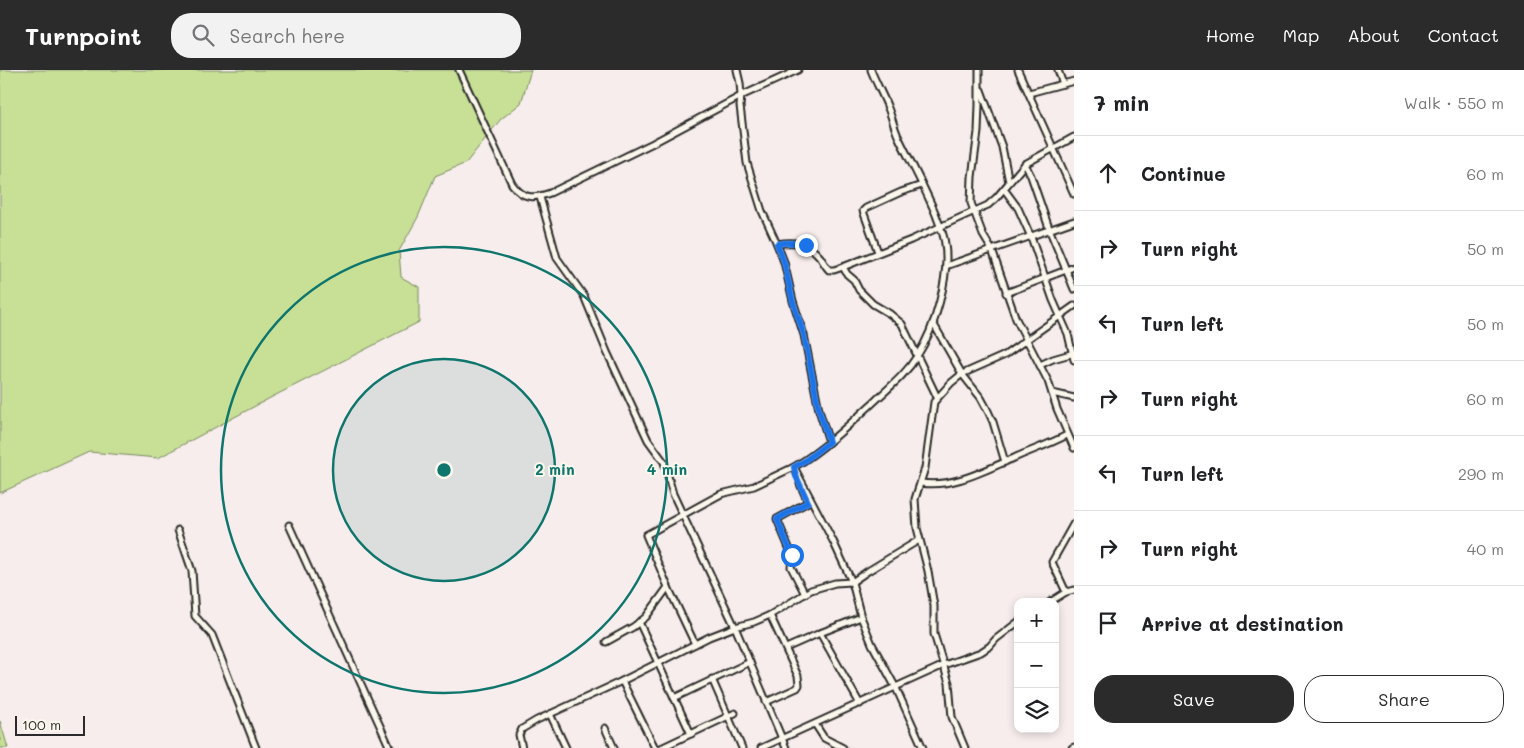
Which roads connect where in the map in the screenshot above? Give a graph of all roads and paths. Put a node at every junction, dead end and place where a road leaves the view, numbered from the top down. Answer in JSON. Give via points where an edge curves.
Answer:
{"nodes":[{"id":1,"x":459,"y":70,"type":"edge"},
{"id":2,"x":737,"y":70,"type":"edge"},
{"id":3,"x":798,"y":70,"type":"edge"},
{"id":4,"x":871,"y":70,"type":"edge"},
{"id":5,"x":979,"y":70,"type":"edge"},
{"id":6,"x":1018,"y":70,"type":"edge"},
{"id":7,"x":1058,"y":70,"type":"edge"},
{"id":8,"x":1074,"y":80,"type":"edge"},
{"id":9,"x":1063,"y":84,"type":"junction"},
{"id":10,"x":979,"y":85,"type":"junction"},
{"id":11,"x":1029,"y":92,"type":"junction"},
{"id":12,"x":741,"y":96,"type":"junction"},
{"id":13,"x":1074,"y":137,"type":"edge"},
{"id":14,"x":1052,"y":148,"type":"junction"},
{"id":15,"x":1025,"y":164,"type":"junction"},
{"id":16,"x":1009,"y":182,"type":"junction"},
{"id":17,"x":922,"y":185,"type":"junction"},
{"id":18,"x":1004,"y":189,"type":"junction"},
{"id":19,"x":1074,"y":194,"type":"edge"},
{"id":20,"x":540,"y":197,"type":"junction"},
{"id":21,"x":974,"y":212,"type":"junction"},
{"id":22,"x":1074,"y":221,"type":"edge"},
{"id":23,"x":940,"y":227,"type":"junction"},
{"id":24,"x":1050,"y":231,"type":"junction"},
{"id":25,"x":1031,"y":237,"type":"junction"},
{"id":26,"x":777,"y":244,"type":"junction"},
{"id":27,"x":992,"y":250,"type":"junction"},
{"id":28,"x":878,"y":252,"type":"junction"},
{"id":29,"x":946,"y":266,"type":"junction"},
{"id":30,"x":843,"y":267,"type":"junction"},
{"id":31,"x":1074,"y":267,"type":"edge"},
{"id":32,"x":1066,"y":270,"type":"junction"},
{"id":33,"x":1045,"y":278,"type":"junction"},
{"id":34,"x":1074,"y":288,"type":"edge"},
{"id":35,"x":1006,"y":293,"type":"junction"},
{"id":36,"x":1074,"y":306,"type":"edge"},
{"id":37,"x":1061,"y":317,"type":"junction"},
{"id":38,"x":933,"y":323,"type":"junction"},
{"id":39,"x":1027,"y":340,"type":"junction"},
{"id":40,"x":1073,"y":353,"type":"edge"},
{"id":41,"x":917,"y":356,"type":"junction"},
{"id":42,"x":1074,"y":360,"type":"edge"},
{"id":43,"x":1040,"y":365,"type":"junction"},
{"id":44,"x":962,"y":374,"type":"junction"},
{"id":45,"x":1052,"y":393,"type":"junction"},
{"id":46,"x":937,"y":397,"type":"junction"},
{"id":47,"x":1074,"y":398,"type":"edge"},
{"id":48,"x":1068,"y":435,"type":"junction"},
{"id":49,"x":829,"y":442,"type":"junction"},
{"id":50,"x":1074,"y":448,"type":"edge"},
{"id":51,"x":1005,"y":462,"type":"junction"},
{"id":52,"x":794,"y":467,"type":"junction"},
{"id":53,"x":921,"y":483,"type":"junction"},
{"id":54,"x":683,"y":515,"type":"junction"},
{"id":55,"x":1074,"y":523,"type":"edge"},
{"id":56,"x":288,"y":525,"type":"dead end"},
{"id":57,"x":178,"y":530,"type":"dead end"},
{"id":58,"x":920,"y":540,"type":"junction"},
{"id":59,"x":852,"y":582,"type":"junction"},
{"id":60,"x":668,"y":587,"type":"junction"},
{"id":61,"x":1074,"y":590,"type":"edge"},
{"id":62,"x":1066,"y":592,"type":"junction"},
{"id":63,"x":805,"y":594,"type":"junction"},
{"id":64,"x":1056,"y":598,"type":"edge"},
{"id":65,"x":770,"y":615,"type":"junction"},
{"id":66,"x":861,"y":617,"type":"junction"},
{"id":67,"x":639,"y":622,"type":"junction"},
{"id":68,"x":1014,"y":625,"type":"edge"},
{"id":69,"x":735,"y":628,"type":"junction"},
{"id":70,"x":820,"y":633,"type":"junction"},
{"id":71,"x":606,"y":642,"type":"dead end"},
{"id":72,"x":695,"y":644,"type":"junction"},
{"id":73,"x":786,"y":648,"type":"junction"},
{"id":74,"x":750,"y":662,"type":"junction"},
{"id":75,"x":658,"y":663,"type":"junction"},
{"id":76,"x":944,"y":665,"type":"junction"},
{"id":77,"x":712,"y":680,"type":"junction"},
{"id":78,"x":622,"y":681,"type":"junction"},
{"id":79,"x":896,"y":688,"type":"junction"},
{"id":80,"x":674,"y":698,"type":"junction"},
{"id":81,"x":766,"y":702,"type":"junction"},
{"id":82,"x":860,"y":704,"type":"junction"},
{"id":83,"x":735,"y":713,"type":"dead end"},
{"id":84,"x":550,"y":714,"type":"junction"},
{"id":85,"x":728,"y":717,"type":"junction"},
{"id":86,"x":816,"y":724,"type":"junction"},
{"id":87,"x":605,"y":728,"type":"dead end"},
{"id":88,"x":691,"y":734,"type":"junction"},
{"id":89,"x":782,"y":739,"type":"junction"},
{"id":90,"x":256,"y":748,"type":"edge"},
{"id":91,"x":390,"y":748,"type":"edge"},
{"id":92,"x":522,"y":748,"type":"edge"},
{"id":93,"x":566,"y":748,"type":"edge"},
{"id":94,"x":614,"y":748,"type":"edge"},
{"id":95,"x":656,"y":748,"type":"edge"},
{"id":96,"x":661,"y":748,"type":"edge"},
{"id":97,"x":742,"y":748,"type":"edge"},
{"id":98,"x":762,"y":748,"type":"edge"},
{"id":99,"x":786,"y":748,"type":"edge"},
{"id":100,"x":842,"y":748,"type":"edge"},
{"id":101,"x":922,"y":748,"type":"edge"},
{"id":102,"x":965,"y":748,"type":"edge"}],
"edges":[{"from":1,"to":20,"type":"street","via":[[512,184],[529,197]]},
{"from":2,"to":12,"type":"street"},
{"from":3,"to":12,"type":"street"},
{"from":4,"to":17,"type":"street"},
{"from":5,"to":10,"type":"street"},
{"from":6,"to":11,"type":"street"},
{"from":7,"to":9,"type":"street"},
{"from":8,"to":9,"type":"street"},
{"from":9,"to":11,"type":"street"},
{"from":10,"to":16,"type":"street","via":[[1002,147]]},
{"from":10,"to":21,"type":"street","via":[[971,196]]},
{"from":11,"to":14,"type":"street"},
{"from":12,"to":20,"type":"street"},
{"from":12,"to":26,"type":"street","via":[[747,163],[762,211]]},
{"from":13,"to":14,"type":"street"},
{"from":14,"to":15,"type":"street"},
{"from":14,"to":19,"type":"street"},
{"from":15,"to":16,"type":"street"},
{"from":15,"to":24,"type":"street"},
{"from":16,"to":18,"type":"street"},
{"from":17,"to":23,"type":"street"},
{"from":17,"to":28,"type":"street","via":[[863,211]]},
{"from":18,"to":21,"type":"street","via":[[988,205]]},
{"from":18,"to":25,"type":"street","via":[[1018,208]]},
{"from":20,"to":54,"type":"street","via":[[556,258],[584,296],[648,440],[664,462]]},
{"from":21,"to":23,"type":"street"},
{"from":21,"to":27,"type":"street"},
{"from":22,"to":24,"type":"street"},
{"from":23,"to":28,"type":"street"},
{"from":23,"to":29,"type":"street","via":[[945,243]]},
{"from":24,"to":25,"type":"street"},
{"from":24,"to":32,"type":"street"},
{"from":25,"to":27,"type":"street"},
{"from":25,"to":33,"type":"street"},
{"from":26,"to":30,"type":"street","via":[[797,242],[806,245],[829,270]]},
{"from":26,"to":49,"type":"street","via":[[804,335]]},
{"from":27,"to":29,"type":"street"},
{"from":27,"to":35,"type":"street"},
{"from":28,"to":30,"type":"street"},
{"from":29,"to":38,"type":"street"},
{"from":30,"to":41,"type":"street","via":[[873,304],[902,324]]},
{"from":31,"to":32,"type":"street"},
{"from":32,"to":33,"type":"street"},
{"from":32,"to":34,"type":"street"},
{"from":33,"to":35,"type":"street"},
{"from":33,"to":37,"type":"street"},
{"from":35,"to":39,"type":"street"},
{"from":36,"to":37,"type":"street"},
{"from":37,"to":39,"type":"street"},
{"from":37,"to":40,"type":"street"},
{"from":38,"to":41,"type":"street"},
{"from":38,"to":44,"type":"street"},
{"from":39,"to":43,"type":"street"},
{"from":39,"to":44,"type":"street","via":[[1005,355]]},
{"from":40,"to":42,"type":"street"},
{"from":40,"to":43,"type":"street"},
{"from":41,"to":46,"type":"street"},
{"from":41,"to":49,"type":"street","via":[[902,376]]},
{"from":43,"to":45,"type":"street"},
{"from":44,"to":46,"type":"street"},
{"from":44,"to":51,"type":"street","via":[[988,411]]},
{"from":45,"to":47,"type":"street"},
{"from":45,"to":48,"type":"street"},
{"from":46,"to":53,"type":"street"},
{"from":48,"to":50,"type":"street"},
{"from":48,"to":51,"type":"street"},
{"from":49,"to":52,"type":"street"},
{"from":51,"to":53,"type":"street","via":[[947,482]]},
{"from":52,"to":54,"type":"street","via":[[754,486],[721,494]]},
{"from":52,"to":59,"type":"street"},
{"from":52,"to":63,"type":"street","via":[[808,502],[777,519],[792,555],[792,567]]},
{"from":53,"to":58,"type":"street","via":[[915,499]]},
{"from":54,"to":60,"type":"street","via":[[646,535]]},
{"from":54,"to":69,"type":"street"},
{"from":55,"to":62,"type":"street","via":[[1052,562]]},
{"from":56,"to":91,"type":"street"},
{"from":57,"to":90,"type":"street","via":[[192,571],[195,616],[212,635]]},
{"from":58,"to":59,"type":"street"},
{"from":58,"to":76,"type":"street","via":[[934,606],[934,634]]},
{"from":59,"to":63,"type":"street","via":[[823,586]]},
{"from":59,"to":66,"type":"street"},
{"from":60,"to":67,"type":"street"},
{"from":60,"to":72,"type":"street"},
{"from":61,"to":62,"type":"street"},
{"from":62,"to":64,"type":"street"},
{"from":63,"to":65,"type":"street"},
{"from":65,"to":69,"type":"street"},
{"from":65,"to":73,"type":"street"},
{"from":66,"to":70,"type":"street"},
{"from":66,"to":79,"type":"street"},
{"from":67,"to":71,"type":"street"},
{"from":67,"to":75,"type":"street"},
{"from":68,"to":76,"type":"street","via":[[981,652]]},
{"from":69,"to":72,"type":"street"},
{"from":69,"to":74,"type":"street"},
{"from":70,"to":73,"type":"street"},
{"from":70,"to":82,"type":"street"},
{"from":72,"to":75,"type":"street"},
{"from":73,"to":81,"type":"street","via":[[799,685]]},
{"from":74,"to":77,"type":"street"},
{"from":74,"to":81,"type":"street"},
{"from":75,"to":78,"type":"street"},
{"from":75,"to":80,"type":"street"},
{"from":76,"to":79,"type":"street"},
{"from":76,"to":102,"type":"street","via":[[952,717]]},
{"from":77,"to":80,"type":"street"},
{"from":77,"to":85,"type":"street"},
{"from":78,"to":84,"type":"street"},
{"from":78,"to":95,"type":"street"},
{"from":79,"to":82,"type":"street"},
{"from":79,"to":101,"type":"street"},
{"from":80,"to":88,"type":"street"},
{"from":81,"to":89,"type":"street"},
{"from":82,"to":86,"type":"street"},
{"from":83,"to":85,"type":"street"},
{"from":84,"to":92,"type":"street","via":[[522,729],[519,735]]},
{"from":84,"to":93,"type":"street"},
{"from":85,"to":88,"type":"street"},
{"from":85,"to":97,"type":"street"},
{"from":86,"to":89,"type":"street"},
{"from":86,"to":100,"type":"street","via":[[824,738]]},
{"from":87,"to":94,"type":"street"},
{"from":88,"to":96,"type":"street"},
{"from":89,"to":98,"type":"street"},
{"from":89,"to":99,"type":"street"}]}
